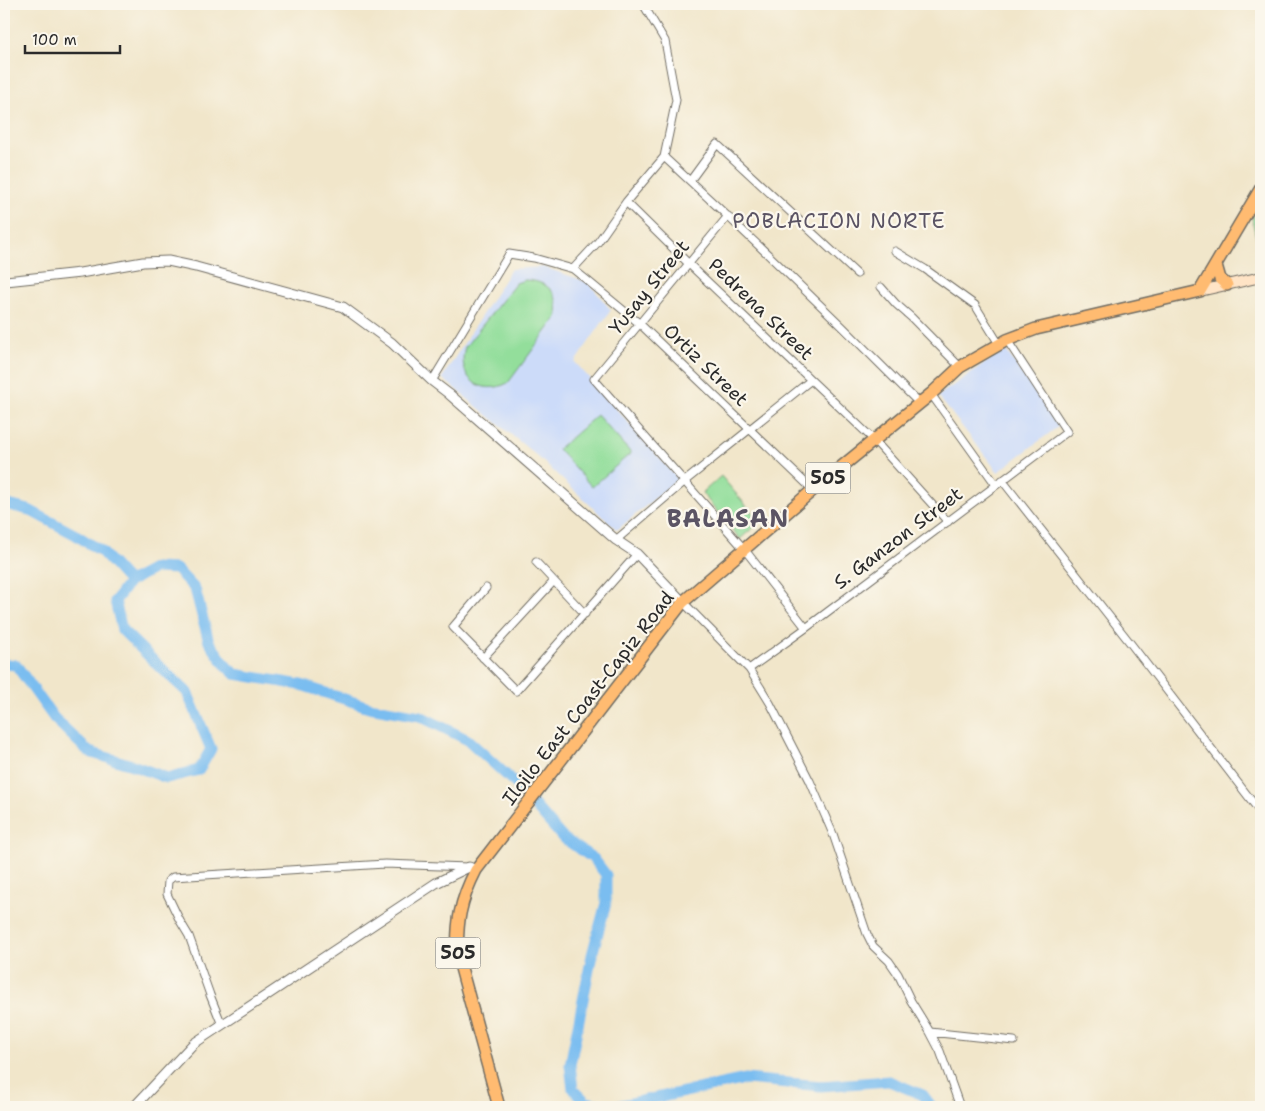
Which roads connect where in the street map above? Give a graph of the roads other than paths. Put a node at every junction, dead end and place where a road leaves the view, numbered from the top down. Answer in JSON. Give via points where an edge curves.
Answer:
{"nodes":[{"id":1,"x":643,"y":4,"type":"edge"},
{"id":2,"x":664,"y":157,"type":"junction"},
{"id":3,"x":690,"y":182,"type":"junction"},
{"id":4,"x":1261,"y":188,"type":"edge"},
{"id":5,"x":626,"y":202,"type":"junction"},
{"id":6,"x":728,"y":216,"type":"junction"},
{"id":7,"x":895,"y":251,"type":"dead end"},
{"id":8,"x":689,"y":264,"type":"junction"},
{"id":9,"x":1216,"y":265,"type":"junction"},
{"id":10,"x":572,"y":270,"type":"junction"},
{"id":11,"x":858,"y":274,"type":"dead end"},
{"id":12,"x":1261,"y":277,"type":"edge"},
{"id":13,"x":5,"y":281,"type":"edge"},
{"id":14,"x":1228,"y":285,"type":"junction"},
{"id":15,"x":881,"y":287,"type":"dead end"},
{"id":16,"x":1200,"y":291,"type":"junction"},
{"id":17,"x":640,"y":324,"type":"junction"},
{"id":18,"x":1003,"y":342,"type":"junction"},
{"id":19,"x":960,"y":367,"type":"junction"},
{"id":20,"x":811,"y":380,"type":"junction"},
{"id":21,"x":432,"y":381,"type":"junction"},
{"id":22,"x":931,"y":394,"type":"junction"},
{"id":23,"x":919,"y":403,"type":"junction"},
{"id":24,"x":749,"y":430,"type":"junction"},
{"id":25,"x":874,"y":440,"type":"junction"},
{"id":26,"x":685,"y":481,"type":"junction"},
{"id":27,"x":999,"y":483,"type":"junction"},
{"id":28,"x":813,"y":490,"type":"junction"},
{"id":29,"x":948,"y":522,"type":"junction"},
{"id":30,"x":616,"y":540,"type":"junction"},
{"id":31,"x":744,"y":550,"type":"junction"},
{"id":32,"x":637,"y":554,"type":"junction"},
{"id":33,"x":536,"y":562,"type":"dead end"},
{"id":34,"x":554,"y":581,"type":"junction"},
{"id":35,"x":486,"y":588,"type":"dead end"},
{"id":36,"x":683,"y":602,"type":"junction"},
{"id":37,"x":585,"y":614,"type":"junction"},
{"id":38,"x":806,"y":628,"type":"junction"},
{"id":39,"x":483,"y":658,"type":"junction"},
{"id":40,"x":749,"y":669,"type":"junction"},
{"id":41,"x":1261,"y":813,"type":"edge"},
{"id":42,"x":473,"y":868,"type":"junction"},
{"id":43,"x":223,"y":1024,"type":"junction"},
{"id":44,"x":930,"y":1032,"type":"junction"},
{"id":45,"x":1014,"y":1041,"type":"dead end"},
{"id":46,"x":134,"y":1107,"type":"edge"},
{"id":47,"x":499,"y":1107,"type":"edge"},
{"id":48,"x":960,"y":1107,"type":"edge"}],
"edges":[{"from":1,"to":2,"type":"street","via":[[665,41],[676,100]]},
{"from":2,"to":3,"type":"street"},
{"from":2,"to":5,"type":"street"},
{"from":3,"to":6,"type":"street"},
{"from":3,"to":11,"type":"street","via":[[718,144]]},
{"from":4,"to":9,"type":"main road"},
{"from":5,"to":8,"type":"street","name":"Pedrena Street"},
{"from":5,"to":10,"type":"street","via":[[598,242]]},
{"from":6,"to":8,"type":"street","name":"Yusay Street"},
{"from":6,"to":23,"type":"street"},
{"from":7,"to":18,"type":"street","via":[[975,305]]},
{"from":8,"to":17,"type":"street","name":"Yusay Street"},
{"from":8,"to":20,"type":"street","name":"Pedrena Street"},
{"from":9,"to":14,"type":"main road","via":[[1220,278]]},
{"from":9,"to":16,"type":"main road"},
{"from":10,"to":17,"type":"street","name":"Ortiz Street"},
{"from":10,"to":21,"type":"street","via":[[509,254]]},
{"from":12,"to":14,"type":"main road"},
{"from":13,"to":21,"type":"street","via":[[142,262],[168,261],[196,267],[343,307],[392,342]]},
{"from":14,"to":16,"type":"main road"},
{"from":15,"to":19,"type":"street"},
{"from":16,"to":18,"type":"main road","name":"Iloilo East Coast-Capiz Road","number":"505","via":[[1036,330]]},
{"from":17,"to":24,"type":"street","name":"Ortiz Street"},
{"from":17,"to":26,"type":"street","name":"Yusay Street","via":[[594,379]]},
{"from":18,"to":19,"type":"main road","name":"Iloilo East Coast-Capiz Road","number":"505"},
{"from":18,"to":27,"type":"street","name":"S. Ganzon Street","via":[[1066,432]]},
{"from":19,"to":22,"type":"main road","name":"Iloilo East Coast-Capiz Road","number":"505"},
{"from":20,"to":24,"type":"street"},
{"from":20,"to":25,"type":"street","name":"Pedrena Street"},
{"from":21,"to":30,"type":"street"},
{"from":22,"to":23,"type":"main road","name":"Iloilo East Coast-Capiz Road","number":"505"},
{"from":22,"to":27,"type":"street"},
{"from":23,"to":25,"type":"main road","name":"Iloilo East Coast-Capiz Road","number":"505"},
{"from":24,"to":26,"type":"street"},
{"from":24,"to":28,"type":"street","name":"Ortiz Street"},
{"from":25,"to":28,"type":"main road","name":"Iloilo East Coast-Capiz Road","number":"505"},
{"from":25,"to":29,"type":"street","name":"Pedrena Street"},
{"from":26,"to":30,"type":"street"},
{"from":26,"to":31,"type":"street"},
{"from":27,"to":29,"type":"street","name":"S. Ganzon Street"},
{"from":27,"to":41,"type":"street","via":[[1131,644]]},
{"from":28,"to":31,"type":"main road","name":"Iloilo East Coast-Capiz Road","number":"505"},
{"from":29,"to":38,"type":"street","name":"S. Ganzon Street"},
{"from":30,"to":32,"type":"street"},
{"from":31,"to":36,"type":"main road","name":"Iloilo East Coast-Capiz Road","number":"505"},
{"from":31,"to":38,"type":"street"},
{"from":32,"to":36,"type":"street"},
{"from":32,"to":37,"type":"street"},
{"from":33,"to":34,"type":"street"},
{"from":34,"to":37,"type":"street"},
{"from":34,"to":39,"type":"street"},
{"from":35,"to":39,"type":"street","via":[[453,627]]},
{"from":36,"to":40,"type":"street"},
{"from":36,"to":42,"type":"main road","name":"Iloilo East Coast-Capiz Road","number":"505","via":[[540,789]]},
{"from":37,"to":39,"type":"street","via":[[516,691]]},
{"from":38,"to":40,"type":"street","name":"S. Ganzon Street"},
{"from":40,"to":44,"type":"street","via":[[810,781],[833,834],[867,934],[873,946],[898,974]]},
{"from":42,"to":43,"type":"street","via":[[436,883]]},
{"from":42,"to":43,"type":"street","via":[[385,864],[173,877],[168,881],[167,894],[189,936]]},
{"from":42,"to":47,"type":"main road","name":"Iloilo East Coast-Capiz Road","number":"505","via":[[460,910],[458,957]]},
{"from":43,"to":46,"type":"street","via":[[193,1044]]},
{"from":44,"to":45,"type":"street"},
{"from":44,"to":48,"type":"street"}]}
